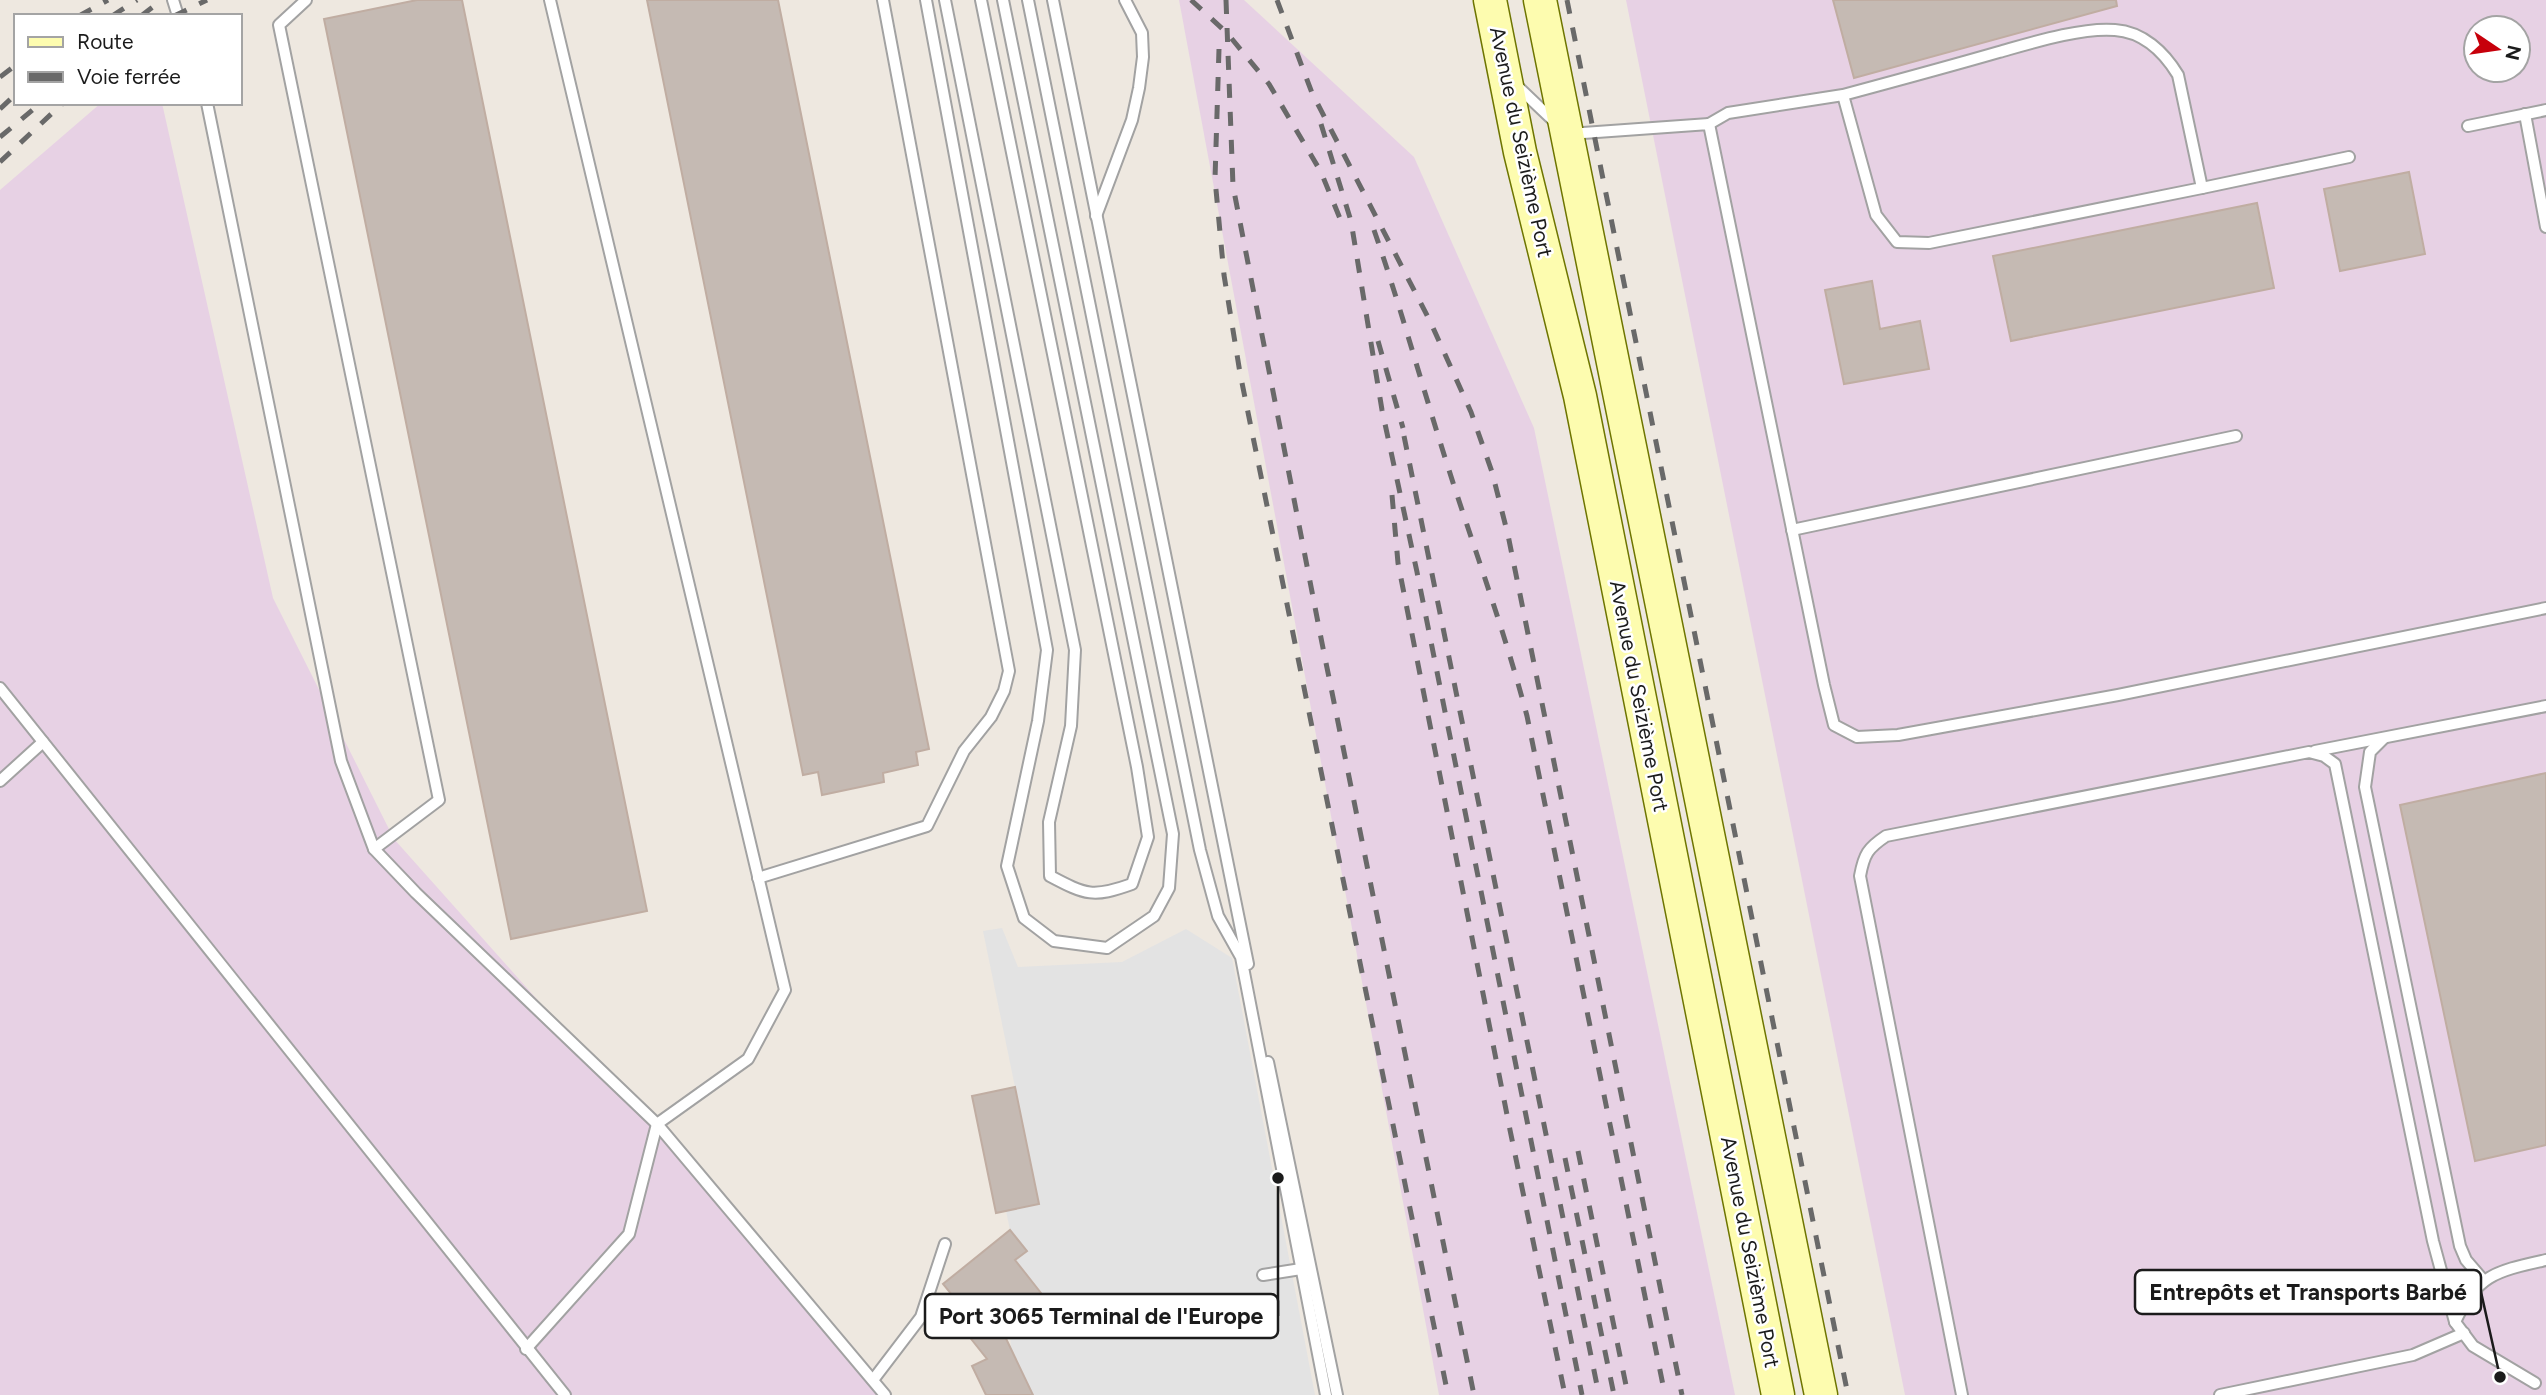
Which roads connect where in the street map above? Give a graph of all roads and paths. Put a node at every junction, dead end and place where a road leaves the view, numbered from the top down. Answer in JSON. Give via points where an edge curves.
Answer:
{"nodes":[{"id":1,"x":306,"y":0,"type":"edge"},
{"id":2,"x":550,"y":0,"type":"edge"},
{"id":3,"x":883,"y":0,"type":"edge"},
{"id":4,"x":926,"y":0,"type":"edge"},
{"id":5,"x":945,"y":0,"type":"edge"},
{"id":6,"x":981,"y":0,"type":"edge"},
{"id":7,"x":1003,"y":0,"type":"edge"},
{"id":8,"x":1028,"y":0,"type":"edge"},
{"id":9,"x":1053,"y":0,"type":"edge"},
{"id":10,"x":1125,"y":0,"type":"edge"},
{"id":11,"x":1490,"y":0,"type":"edge"},
{"id":12,"x":1540,"y":0,"type":"edge"},
{"id":13,"x":1504,"y":73,"type":"junction"},
{"id":14,"x":1843,"y":95,"type":"junction"},
{"id":15,"x":207,"y":105,"type":"edge"},
{"id":16,"x":2546,"y":110,"type":"edge"},
{"id":17,"x":2525,"y":114,"type":"junction"},
{"id":18,"x":1709,"y":124,"type":"junction"},
{"id":19,"x":2469,"y":126,"type":"dead end"},
{"id":20,"x":1567,"y":134,"type":"junction"},
{"id":21,"x":2349,"y":157,"type":"dead end"},
{"id":22,"x":2202,"y":187,"type":"junction"},
{"id":23,"x":1096,"y":217,"type":"junction"},
{"id":24,"x":2546,"y":226,"type":"edge"},
{"id":25,"x":2236,"y":436,"type":"dead end"},
{"id":26,"x":1792,"y":530,"type":"junction"},
{"id":27,"x":2546,"y":608,"type":"edge"},
{"id":28,"x":0,"y":688,"type":"edge"},
{"id":29,"x":2546,"y":706,"type":"edge"},
{"id":30,"x":2384,"y":738,"type":"junction"},
{"id":31,"x":43,"y":742,"type":"junction"},
{"id":32,"x":2309,"y":752,"type":"junction"},
{"id":33,"x":0,"y":781,"type":"edge"},
{"id":34,"x":374,"y":849,"type":"junction"},
{"id":35,"x":758,"y":878,"type":"junction"},
{"id":36,"x":1244,"y":958,"type":"junction"},
{"id":37,"x":657,"y":1124,"type":"junction"},
{"id":38,"x":945,"y":1244,"type":"dead end"},
{"id":39,"x":2546,"y":1260,"type":"edge"},
{"id":40,"x":1301,"y":1269,"type":"junction"},
{"id":41,"x":1264,"y":1275,"type":"dead end"},
{"id":42,"x":2484,"y":1281,"type":"junction"},
{"id":43,"x":2455,"y":1322,"type":"junction"},
{"id":44,"x":2464,"y":1333,"type":"junction"},
{"id":45,"x":526,"y":1349,"type":"junction"},
{"id":46,"x":873,"y":1380,"type":"junction"},
{"id":47,"x":2535,"y":1383,"type":"dead end"},
{"id":48,"x":565,"y":1395,"type":"edge"},
{"id":49,"x":885,"y":1395,"type":"edge"},
{"id":50,"x":1326,"y":1395,"type":"edge"},
{"id":51,"x":1337,"y":1395,"type":"edge"},
{"id":52,"x":1778,"y":1395,"type":"edge"},
{"id":53,"x":1821,"y":1395,"type":"edge"},
{"id":54,"x":1962,"y":1395,"type":"edge"},
{"id":55,"x":2220,"y":1395,"type":"edge"}],
"edges":[{"from":1,"to":34,"type":"lane","via":[[279,26],[439,800]]},
{"from":2,"to":35,"type":"lane"},
{"from":3,"to":35,"type":"lane","via":[[1009,671],[1004,691],[964,751],[927,826]]},
{"from":4,"to":7,"type":"lane","via":[[1047,650],[1038,721],[1007,866],[1024,918],[1054,941],[1107,948],[1154,916],[1170,888],[1173,834]]},
{"from":5,"to":6,"type":"lane","via":[[1075,650],[1071,726],[1049,822],[1050,876],[1077,890],[1105,894],[1132,884],[1148,837]]},
{"from":8,"to":36,"type":"lane","via":[[1200,850],[1218,916]]},
{"from":9,"to":23,"type":"lane"},
{"from":10,"to":23,"type":"lane","via":[[1142,33],[1139,88]]},
{"from":11,"to":13,"type":"main road","name":"Avenue du Seizième Port"},
{"from":12,"to":20,"type":"main road","name":"Avenue du Seizième Port"},
{"from":13,"to":20,"type":"lane"},
{"from":13,"to":52,"type":"main road","name":"Avenue du Seizième Port","via":[[1580,397]]},
{"from":14,"to":18,"type":"lane","via":[[1728,113]]},
{"from":14,"to":22,"type":"lane","via":[[1876,215],[1897,242],[1929,243]]},
{"from":14,"to":22,"type":"lane","via":[[2095,30],[2137,35],[2169,60],[2178,75]]},
{"from":15,"to":34,"type":"lane","via":[[341,761]]},
{"from":16,"to":17,"type":"lane"},
{"from":17,"to":19,"type":"lane"},
{"from":17,"to":24,"type":"lane"},
{"from":18,"to":20,"type":"lane"},
{"from":18,"to":26,"type":"lane"},
{"from":20,"to":53,"type":"main road","name":"Avenue du Seizième Port"},
{"from":21,"to":22,"type":"lane"},
{"from":23,"to":36,"type":"lane"},
{"from":25,"to":26,"type":"lane"},
{"from":26,"to":27,"type":"lane","via":[[1834,725],[1857,737],[1898,735],[2104,698]]},
{"from":28,"to":31,"type":"lane"},
{"from":29,"to":30,"type":"lane"},
{"from":30,"to":32,"type":"lane"},
{"from":30,"to":42,"type":"lane","via":[[2370,752],[2365,787],[2460,1246]]},
{"from":31,"to":33,"type":"lane"},
{"from":31,"to":45,"type":"lane"},
{"from":32,"to":43,"type":"lane","via":[[2335,764],[2433,1241]]},
{"from":32,"to":54,"type":"lane","via":[[1886,836],[1870,847],[1860,876]]},
{"from":34,"to":37,"type":"lane"},
{"from":35,"to":37,"type":"lane","via":[[785,989],[748,1059]]},
{"from":36,"to":40,"type":"lane"},
{"from":36,"to":51,"type":"lane"},
{"from":37,"to":45,"type":"lane","via":[[629,1234]]},
{"from":37,"to":46,"type":"lane"},
{"from":38,"to":46,"type":"lane","via":[[921,1317]]},
{"from":39,"to":42,"type":"lane","via":[[2500,1270]]},
{"from":40,"to":41,"type":"lane"},
{"from":40,"to":50,"type":"lane"},
{"from":42,"to":43,"type":"lane","via":[[2466,1299]]},
{"from":43,"to":44,"type":"lane"},
{"from":44,"to":47,"type":"lane","via":[[2473,1346]]},
{"from":44,"to":55,"type":"lane","via":[[2413,1355]]},
{"from":45,"to":48,"type":"lane"},
{"from":46,"to":49,"type":"lane"}]}
